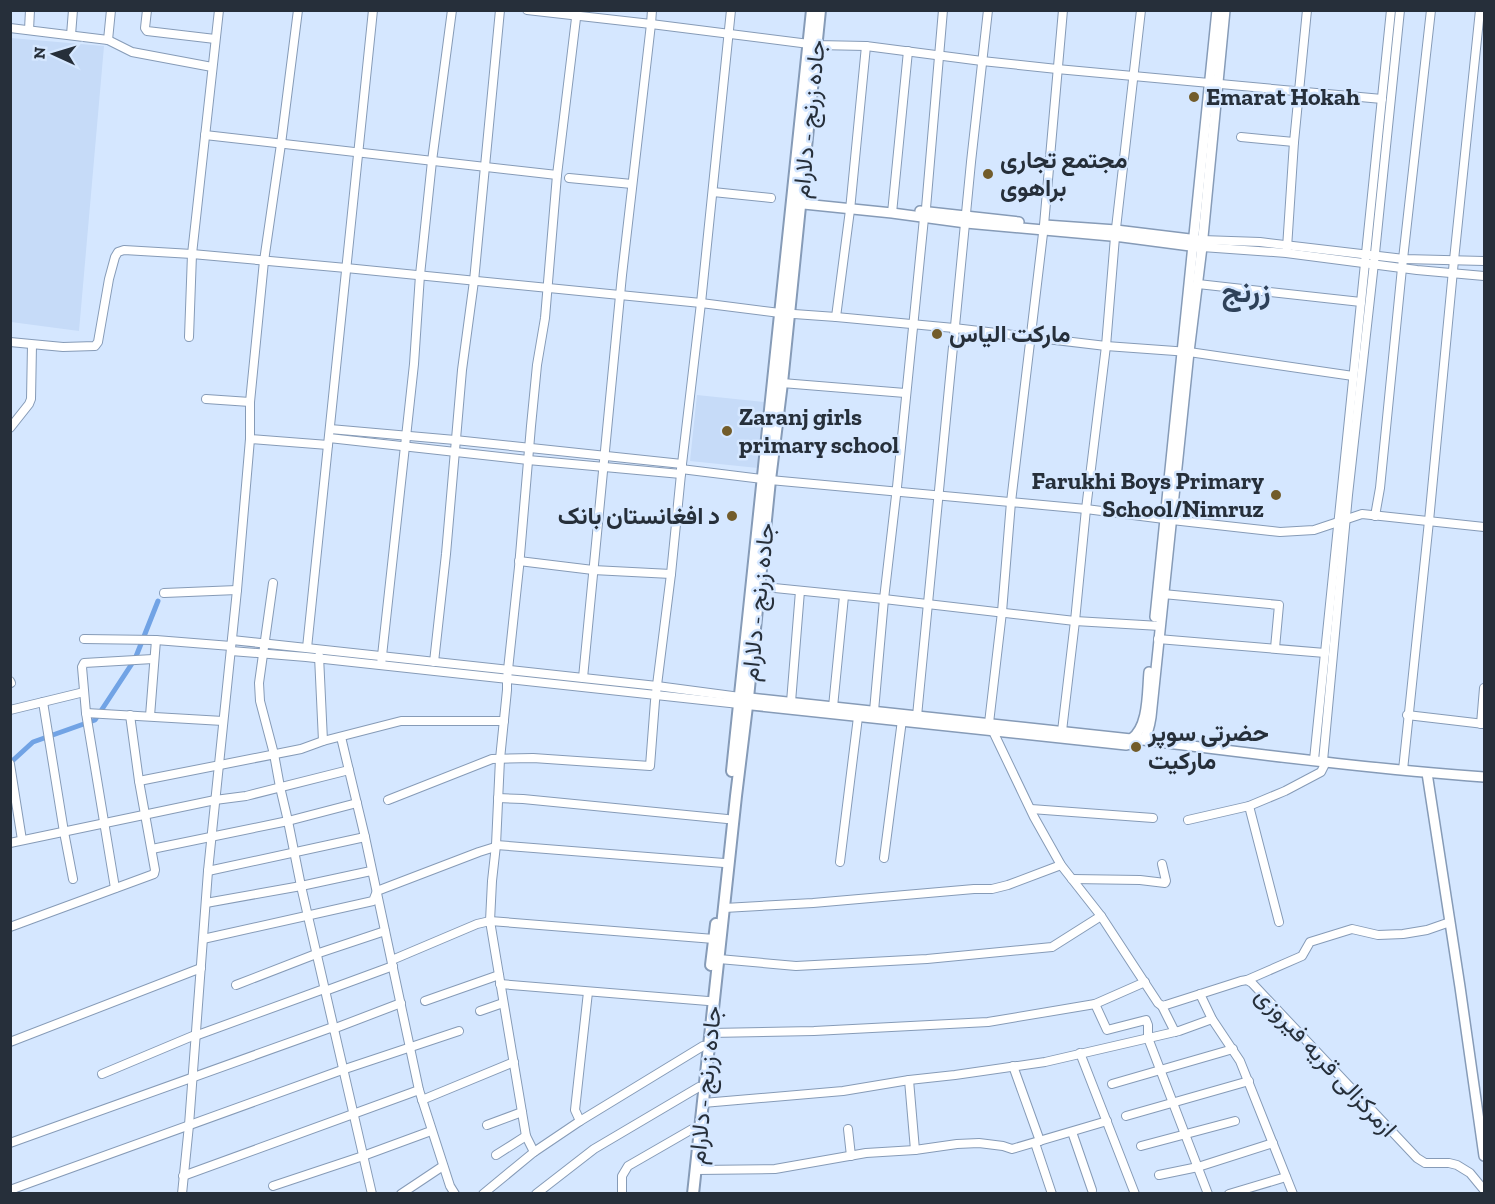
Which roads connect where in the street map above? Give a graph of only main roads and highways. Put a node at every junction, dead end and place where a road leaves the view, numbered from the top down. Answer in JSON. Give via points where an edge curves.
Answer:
{"nodes":[{"id":1,"x":812,"y":10,"type":"edge"},
{"id":2,"x":820,"y":10,"type":"edge"},
{"id":3,"x":1217,"y":10,"type":"edge"},
{"id":4,"x":1225,"y":10,"type":"edge"},
{"id":5,"x":812,"y":44,"type":"junction"},
{"id":6,"x":1214,"y":83,"type":"junction"},
{"id":7,"x":796,"y":200,"type":"junction"},
{"id":8,"x":1198,"y":243,"type":"junction"},
{"id":9,"x":784,"y":314,"type":"junction"},
{"id":10,"x":1185,"y":352,"type":"junction"},
{"id":11,"x":766,"y":479,"type":"junction"},
{"id":12,"x":1168,"y":520,"type":"junction"},
{"id":13,"x":1157,"y":626,"type":"junction"},
{"id":14,"x":744,"y":701,"type":"junction"},
{"id":15,"x":991,"y":727,"type":"junction"},
{"id":16,"x":1139,"y":738,"type":"junction"},
{"id":17,"x":1427,"y":773,"type":"junction"},
{"id":18,"x":1485,"y":777,"type":"edge"},
{"id":19,"x":1485,"y":1156,"type":"edge"},
{"id":20,"x":687,"y":1194,"type":"edge"},
{"id":21,"x":693,"y":1194,"type":"edge"}],
"edges":[{"from":1,"to":5,"type":"highway","name":"جاده زرنج - دلارام"},
{"from":2,"to":5,"type":"highway","name":"جاده زرنج - دلارام"},
{"from":3,"to":6,"type":"main road"},
{"from":4,"to":6,"type":"main road"},
{"from":5,"to":7,"type":"highway","name":"جاده زرنج - دلارام"},
{"from":6,"to":8,"type":"main road"},
{"from":7,"to":8,"type":"main road"},
{"from":7,"to":9,"type":"highway","name":"جاده زرنج - دلارام"},
{"from":8,"to":10,"type":"main road"},
{"from":8,"to":10,"type":"main road","via":[[1198,284]]},
{"from":9,"to":11,"type":"highway","name":"جاده زرنج - دلارام"},
{"from":9,"to":11,"type":"highway","name":"جاده زرنج - دلارام","via":[[782,383]]},
{"from":10,"to":12,"type":"main road"},
{"from":11,"to":14,"type":"highway","name":"جاده زرنج - دلارام"},
{"from":12,"to":13,"type":"main road"},
{"from":12,"to":13,"type":"main road","via":[[1164,594]]},
{"from":13,"to":16,"type":"main road"},
{"from":13,"to":16,"type":"main road","via":[[1149,731]]},
{"from":14,"to":15,"type":"main road","via":[[858,717]]},
{"from":14,"to":15,"type":"main road","via":[[791,702]]},
{"from":14,"to":20,"type":"highway","name":"جاده زرنج - دلارام","via":[[727,819]]},
{"from":14,"to":21,"type":"highway","name":"جاده زرنج - دلارام"},
{"from":15,"to":16,"type":"main road"},
{"from":15,"to":16,"type":"main road","via":[[1126,744],[1137,743]]},
{"from":16,"to":17,"type":"main road"},
{"from":17,"to":18,"type":"main road"},
{"from":17,"to":19,"type":"main road"}]}
